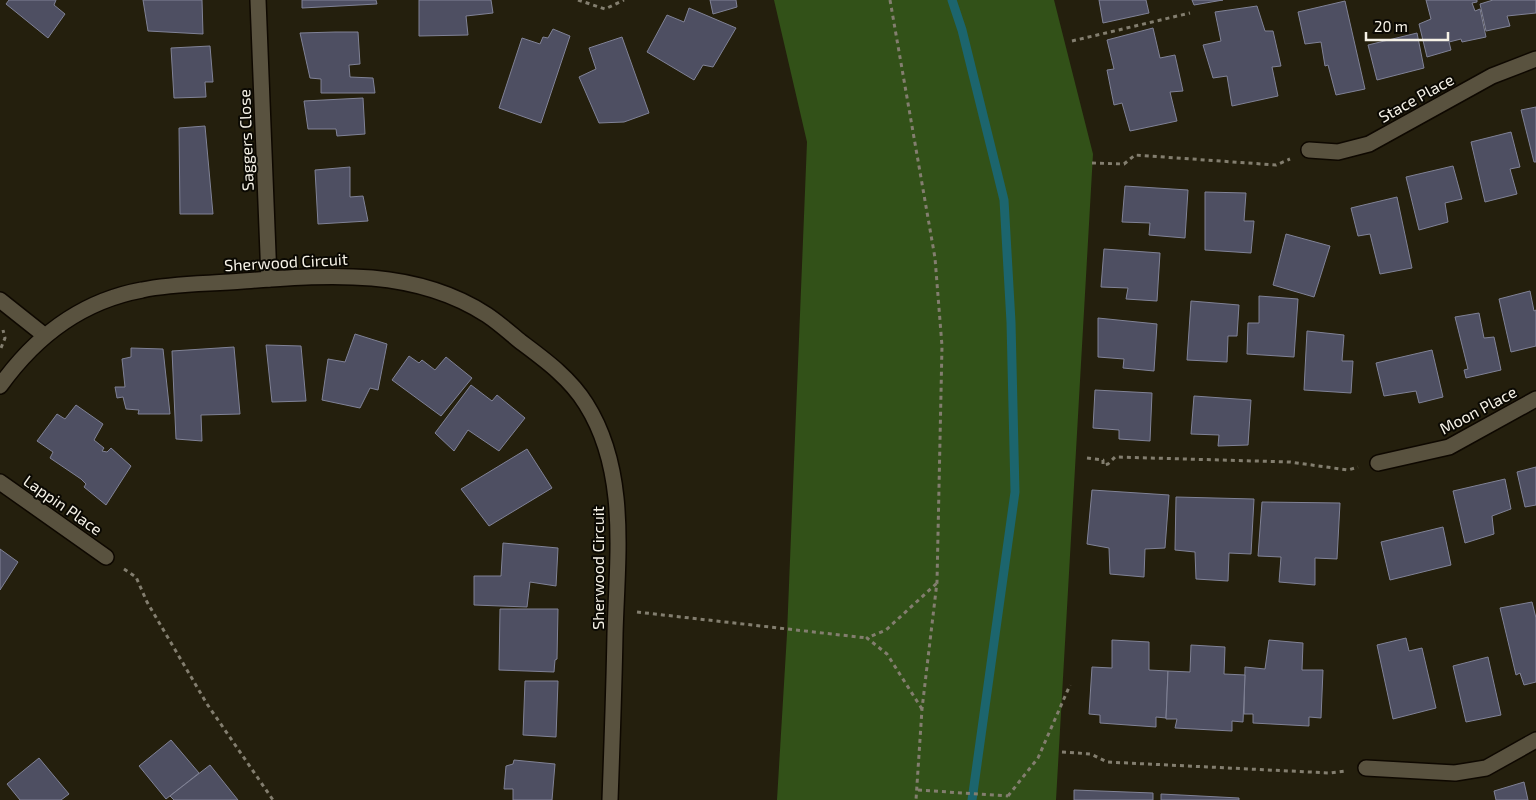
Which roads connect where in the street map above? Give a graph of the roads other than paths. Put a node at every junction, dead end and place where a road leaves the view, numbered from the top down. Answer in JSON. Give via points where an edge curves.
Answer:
{"nodes":[{"id":1,"x":258,"y":0,"type":"edge"},
{"id":2,"x":1536,"y":59,"type":"edge"},
{"id":3,"x":1309,"y":150,"type":"road end"},
{"id":4,"x":269,"y":279,"type":"junction"},
{"id":5,"x":0,"y":300,"type":"edge"},
{"id":6,"x":44,"y":335,"type":"junction"},
{"id":7,"x":0,"y":386,"type":"edge"},
{"id":8,"x":1536,"y":399,"type":"edge"},
{"id":9,"x":1378,"y":463,"type":"road end"},
{"id":10,"x":0,"y":482,"type":"edge"},
{"id":11,"x":106,"y":557,"type":"road end"},
{"id":12,"x":1536,"y":740,"type":"edge"},
{"id":13,"x":1366,"y":768,"type":"road end"},
{"id":14,"x":610,"y":800,"type":"edge"}],
"edges":[{"from":1,"to":4,"type":"street","name":"Saggers Close"},
{"from":2,"to":3,"type":"street","name":"Stace Place","via":[[1492,76],[1369,144],[1338,152]]},
{"from":4,"to":6,"type":"street","name":"Sherwood Circuit","via":[[142,289],[102,301]]},
{"from":4,"to":14,"type":"street","name":"Sherwood Circuit","via":[[326,275],[383,278],[437,291],[486,315],[556,368],[586,404],[606,448],[618,522]]},
{"from":5,"to":6,"type":"street"},
{"from":6,"to":7,"type":"street","name":"Sherwood Circuit"},
{"from":8,"to":9,"type":"street","name":"Moon Place","via":[[1449,447]]},
{"from":10,"to":11,"type":"street","name":"Lappin Place"},
{"from":12,"to":13,"type":"street","via":[[1486,768],[1455,773]]}]}
